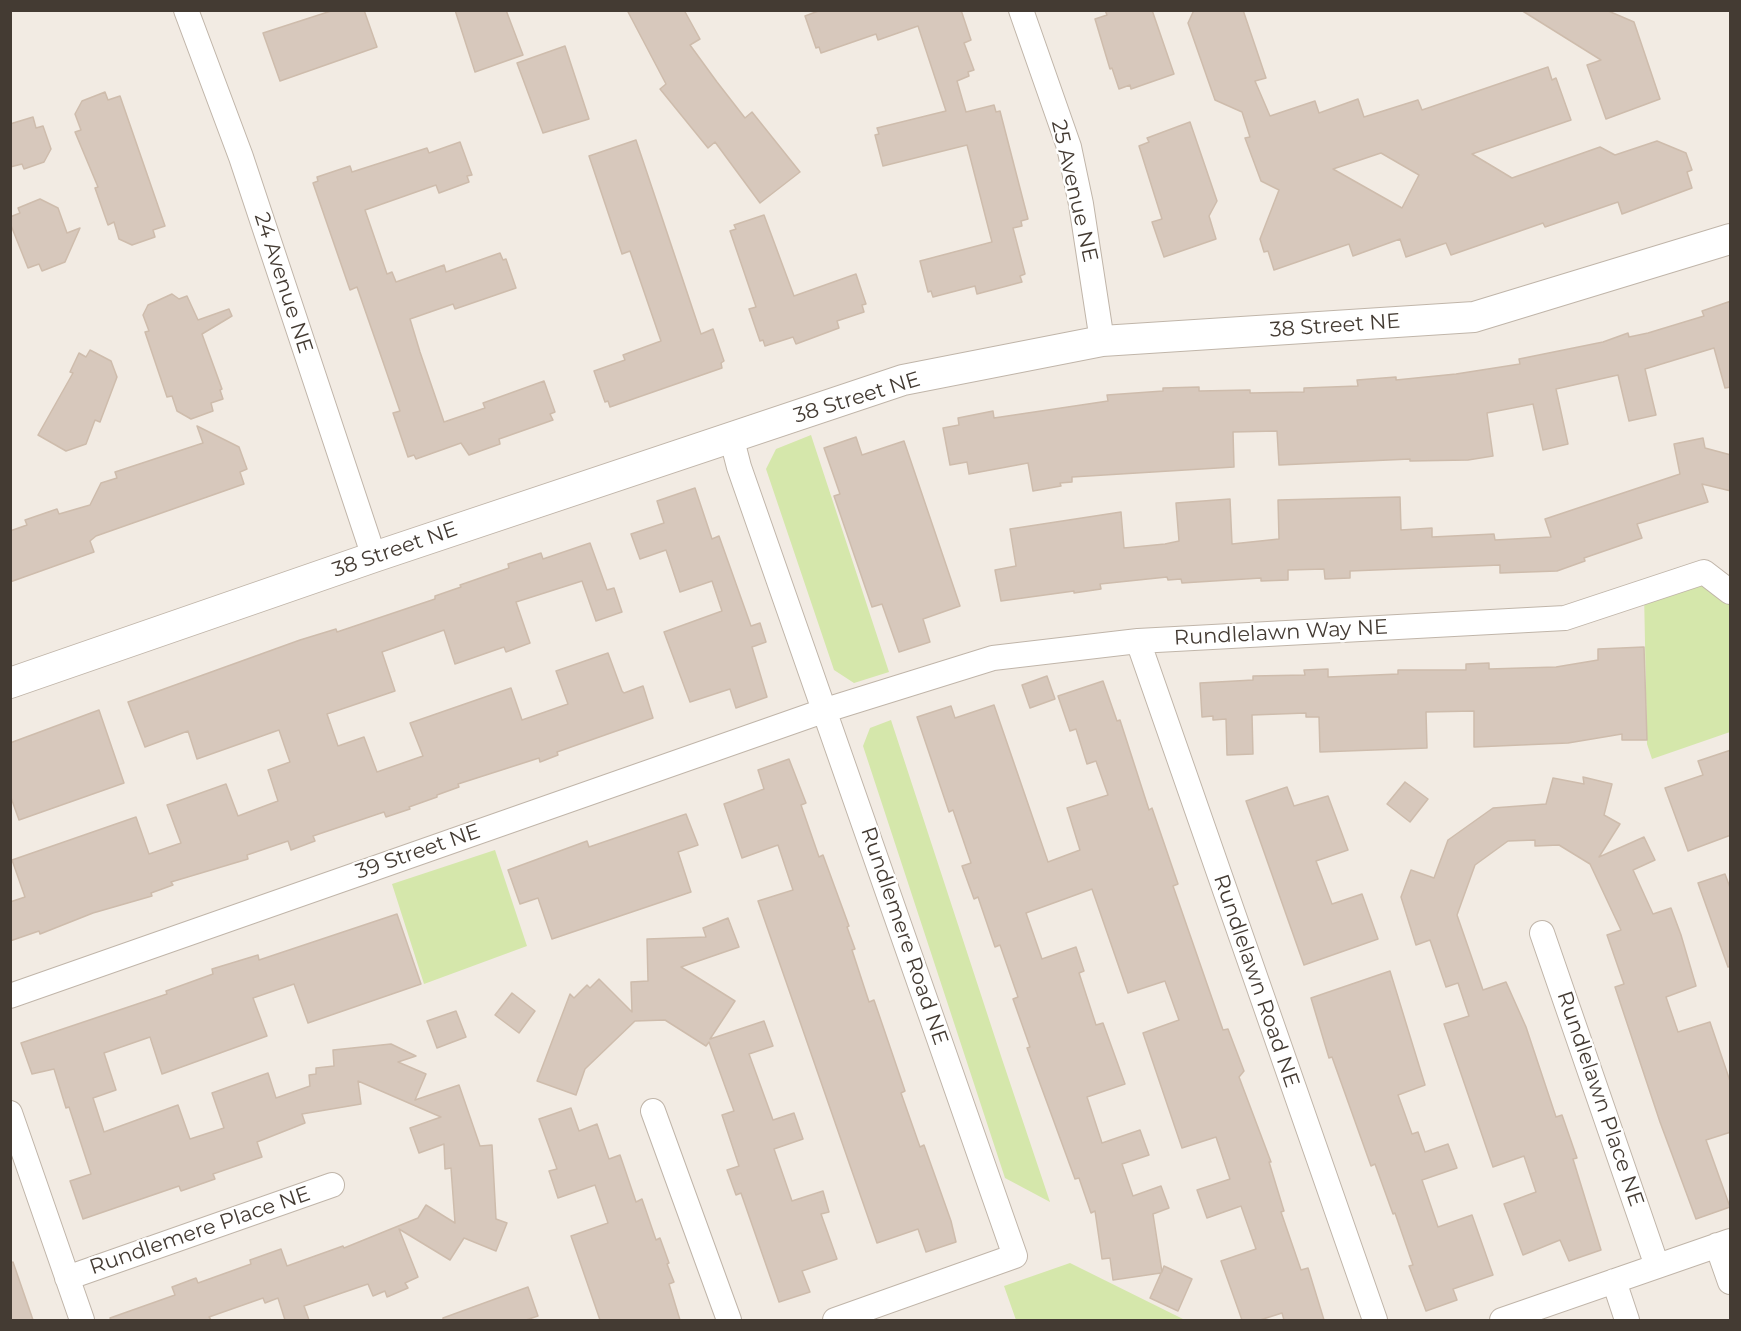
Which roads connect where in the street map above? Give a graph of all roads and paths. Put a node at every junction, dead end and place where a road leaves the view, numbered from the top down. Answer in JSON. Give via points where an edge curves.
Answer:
{"nodes":[{"id":1,"x":186,"y":10,"type":"edge"},
{"id":2,"x":1021,"y":10,"type":"edge"},
{"id":3,"x":1731,"y":239,"type":"edge"},
{"id":4,"x":1102,"y":341,"type":"junction"},
{"id":5,"x":731,"y":436,"type":"junction"},
{"id":6,"x":374,"y":556,"type":"junction"},
{"id":7,"x":1731,"y":592,"type":"edge"},
{"id":8,"x":1138,"y":641,"type":"junction"},
{"id":9,"x":10,"y":683,"type":"edge"},
{"id":10,"x":826,"y":710,"type":"junction"},
{"id":11,"x":1542,"y":933,"type":"dead end"},
{"id":12,"x":10,"y":996,"type":"edge"},
{"id":13,"x":653,"y":1111,"type":"dead end"},
{"id":14,"x":10,"y":1113,"type":"edge"},
{"id":15,"x":332,"y":1185,"type":"dead end"},
{"id":16,"x":1724,"y":1243,"type":"edge"},
{"id":17,"x":1657,"y":1266,"type":"junction"},
{"id":18,"x":68,"y":1278,"type":"junction"},
{"id":19,"x":1614,"y":1281,"type":"junction"},
{"id":20,"x":1731,"y":1282,"type":"edge"},
{"id":21,"x":82,"y":1320,"type":"edge"},
{"id":22,"x":729,"y":1320,"type":"edge"},
{"id":23,"x":836,"y":1320,"type":"edge"},
{"id":24,"x":1375,"y":1320,"type":"edge"},
{"id":25,"x":1502,"y":1320,"type":"edge"},
{"id":26,"x":1627,"y":1320,"type":"edge"}],
"edges":[{"from":1,"to":6,"type":"street","name":"24 Avenue NE","via":[[245,169]]},
{"from":2,"to":4,"type":"street","name":"25 Avenue NE","via":[[1069,147]]},
{"from":3,"to":4,"type":"street","name":"38 Street NE","via":[[1474,318]]},
{"from":4,"to":5,"type":"street","name":"38 Street NE","via":[[903,380]]},
{"from":5,"to":6,"type":"street","name":"38 Street NE"},
{"from":5,"to":10,"type":"street","name":"Rundlemere Road NE"},
{"from":6,"to":9,"type":"street","name":"38 Street NE"},
{"from":7,"to":8,"type":"street","name":"Rundlelawn Way NE","via":[[1704,572],[1564,618]]},
{"from":8,"to":10,"type":"street","name":"Rundlelawn Way NE","via":[[993,658]]},
{"from":8,"to":24,"type":"street","name":"Rundlelawn Road NE"},
{"from":10,"to":12,"type":"street","name":"39 Street NE"},
{"from":10,"to":23,"type":"street","name":"Rundlemere Road NE","via":[[1015,1256]]},
{"from":11,"to":17,"type":"street","name":"Rundlelawn Place NE"},
{"from":13,"to":22,"type":"street"},
{"from":14,"to":18,"type":"street"},
{"from":15,"to":18,"type":"street","name":"Rundlemere Place NE"},
{"from":16,"to":17,"type":"street"},
{"from":16,"to":20,"type":"street"},
{"from":17,"to":19,"type":"street"},
{"from":18,"to":21,"type":"street"},
{"from":19,"to":25,"type":"street"},
{"from":19,"to":26,"type":"street"}]}
